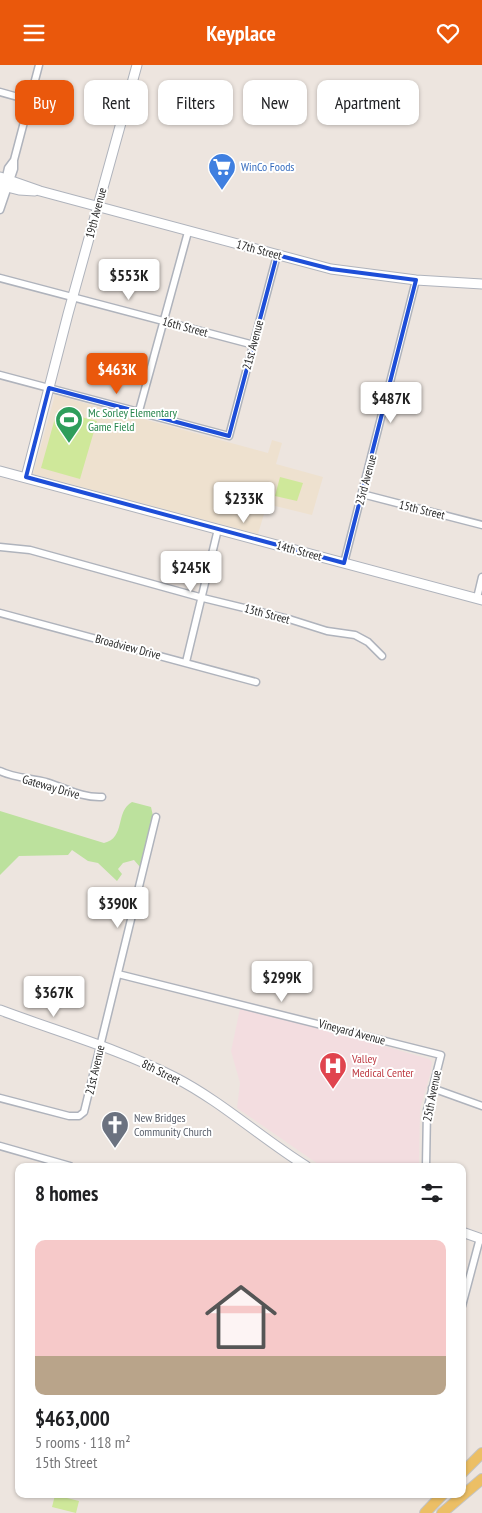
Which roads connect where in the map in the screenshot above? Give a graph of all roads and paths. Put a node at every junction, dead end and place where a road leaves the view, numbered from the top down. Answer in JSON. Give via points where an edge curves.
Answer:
{"nodes":[{"id":1,"x":40,"y":65,"type":"edge"},
{"id":2,"x":137,"y":65,"type":"edge"},
{"id":3,"x":36,"y":80,"type":"edge"},
{"id":4,"x":0,"y":92,"type":"edge"},
{"id":5,"x":15,"y":96,"type":"edge"},
{"id":6,"x":23,"y":125,"type":"edge"},
{"id":7,"x":5,"y":182,"type":"edge"},
{"id":8,"x":0,"y":202,"type":"edge"},
{"id":9,"x":98,"y":207,"type":"junction"},
{"id":10,"x":0,"y":210,"type":"edge"},
{"id":11,"x":188,"y":232,"type":"junction"},
{"id":12,"x":277,"y":255,"type":"junction"},
{"id":13,"x":0,"y":277,"type":"edge"},
{"id":14,"x":416,"y":280,"type":"junction"},
{"id":15,"x":482,"y":284,"type":"edge"},
{"id":16,"x":74,"y":297,"type":"junction"},
{"id":17,"x":163,"y":321,"type":"junction"},
{"id":18,"x":254,"y":345,"type":"junction"},
{"id":19,"x":0,"y":375,"type":"edge"},
{"id":20,"x":49,"y":388,"type":"junction"},
{"id":21,"x":139,"y":411,"type":"junction"},
{"id":22,"x":0,"y":471,"type":"edge"},
{"id":23,"x":26,"y":477,"type":"junction"},
{"id":24,"x":362,"y":494,"type":"junction"},
{"id":25,"x":482,"y":525,"type":"edge"},
{"id":26,"x":218,"y":529,"type":"junction"},
{"id":27,"x":0,"y":547,"type":"edge"},
{"id":28,"x":344,"y":563,"type":"junction"},
{"id":29,"x":482,"y":577,"type":"edge"},
{"id":30,"x":203,"y":598,"type":"junction"},
{"id":31,"x":479,"y":599,"type":"edge"},
{"id":32,"x":0,"y":613,"type":"edge"},
{"id":33,"x":382,"y":657,"type":"dead end"},
{"id":34,"x":186,"y":662,"type":"junction"},
{"id":35,"x":256,"y":682,"type":"dead end"},
{"id":36,"x":0,"y":771,"type":"edge"},
{"id":37,"x":102,"y":797,"type":"dead end"},
{"id":38,"x":156,"y":817,"type":"dead end"},
{"id":39,"x":118,"y":974,"type":"junction"},
{"id":40,"x":0,"y":1010,"type":"edge"},
{"id":41,"x":100,"y":1047,"type":"junction"},
{"id":42,"x":441,"y":1055,"type":"joint"},
{"id":43,"x":432,"y":1088,"type":"junction"},
{"id":44,"x":0,"y":1098,"type":"edge"},
{"id":45,"x":482,"y":1106,"type":"edge"},
{"id":46,"x":0,"y":1146,"type":"edge"},
{"id":47,"x":60,"y":1163,"type":"edge"},
{"id":48,"x":302,"y":1163,"type":"edge"},
{"id":49,"x":426,"y":1163,"type":"edge"},
{"id":50,"x":466,"y":1233,"type":"edge"},
{"id":51,"x":481,"y":1239,"type":"edge"},
{"id":52,"x":466,"y":1292,"type":"edge"},
{"id":53,"x":482,"y":1453,"type":"edge"},
{"id":54,"x":466,"y":1469,"type":"edge"},
{"id":55,"x":482,"y":1479,"type":"edge"},
{"id":56,"x":482,"y":1487,"type":"edge"},
{"id":57,"x":466,"y":1493,"type":"edge"},
{"id":58,"x":439,"y":1498,"type":"edge"},
{"id":59,"x":460,"y":1498,"type":"edge"},
{"id":60,"x":425,"y":1513,"type":"edge"},
{"id":61,"x":442,"y":1513,"type":"edge"},
{"id":62,"x":453,"y":1513,"type":"edge"}],
"edges":[{"from":1,"to":3,"type":"street"},
{"from":2,"to":9,"type":"main road","name":"19th Avenue"},
{"from":4,"to":5,"type":"street"},
{"from":6,"to":7,"type":"street"},
{"from":7,"to":8,"type":"street"},
{"from":7,"to":9,"type":"main road","name":"17th Street"},
{"from":7,"to":10,"type":"street"},
{"from":9,"to":11,"type":"main road","name":"17th Street"},
{"from":9,"to":16,"type":"main road","name":"19th Avenue"},
{"from":11,"to":12,"type":"main road","name":"17th Street"},
{"from":11,"to":17,"type":"street"},
{"from":12,"to":14,"type":"main road","name":"17th Street","via":[[331,269]]},
{"from":12,"to":18,"type":"street","name":"21st Avenue"},
{"from":13,"to":16,"type":"street","name":"16th Street"},
{"from":14,"to":15,"type":"main road","name":"17th Street"},
{"from":14,"to":24,"type":"street","name":"23rd Avenue"},
{"from":16,"to":17,"type":"street","name":"16th Street"},
{"from":16,"to":20,"type":"main road","name":"19th Avenue"},
{"from":17,"to":18,"type":"street","name":"16th Street"},
{"from":17,"to":21,"type":"street"},
{"from":18,"to":21,"type":"street","name":"21st Avenue","via":[[229,436]]},
{"from":19,"to":20,"type":"street"},
{"from":20,"to":21,"type":"street"},
{"from":20,"to":23,"type":"main road","name":"19th Avenue"},
{"from":22,"to":23,"type":"main road","name":"14th Street"},
{"from":23,"to":26,"type":"main road","name":"14th Street"},
{"from":24,"to":25,"type":"street","name":"15th Street"},
{"from":24,"to":28,"type":"street","name":"23rd Avenue"},
{"from":26,"to":28,"type":"main road","name":"14th Street"},
{"from":26,"to":30,"type":"street","via":[[202,590]]},
{"from":27,"to":30,"type":"street","name":"13th Street","via":[[30,550]]},
{"from":28,"to":31,"type":"main road","name":"14th Street"},
{"from":29,"to":31,"type":"street"},
{"from":30,"to":33,"type":"street","name":"13th Street","via":[[327,631],[354,635],[368,642]]},
{"from":30,"to":34,"type":"street"},
{"from":32,"to":34,"type":"street","name":"Broadview Drive"},
{"from":34,"to":35,"type":"street","name":"Broadview Drive"},
{"from":36,"to":37,"type":"street","name":"Gateway Drive","via":[[82,796]]},
{"from":38,"to":39,"type":"street","name":"21st Avenue"},
{"from":39,"to":41,"type":"street","name":"21st Avenue"},
{"from":39,"to":42,"type":"street","name":"Vineyard Avenue"},
{"from":40,"to":41,"type":"main road","name":"8th Street"},
{"from":41,"to":44,"type":"street","name":"21st Avenue","via":[[86,1107],[79,1116]]},
{"from":41,"to":48,"type":"main road","name":"8th Street","via":[[174,1077]]},
{"from":42,"to":43,"type":"street","name":"25th Avenue"},
{"from":43,"to":45,"type":"street"},
{"from":43,"to":49,"type":"street","name":"25th Avenue","via":[[426,1121]]},
{"from":46,"to":47,"type":"street"},
{"from":50,"to":51,"type":"main road"},
{"from":51,"to":52,"type":"street"},
{"from":53,"to":54,"type":"main road"},
{"from":55,"to":57,"type":"main road"},
{"from":56,"to":62,"type":"main road"},
{"from":58,"to":60,"type":"main road"},
{"from":59,"to":61,"type":"main road"}]}
